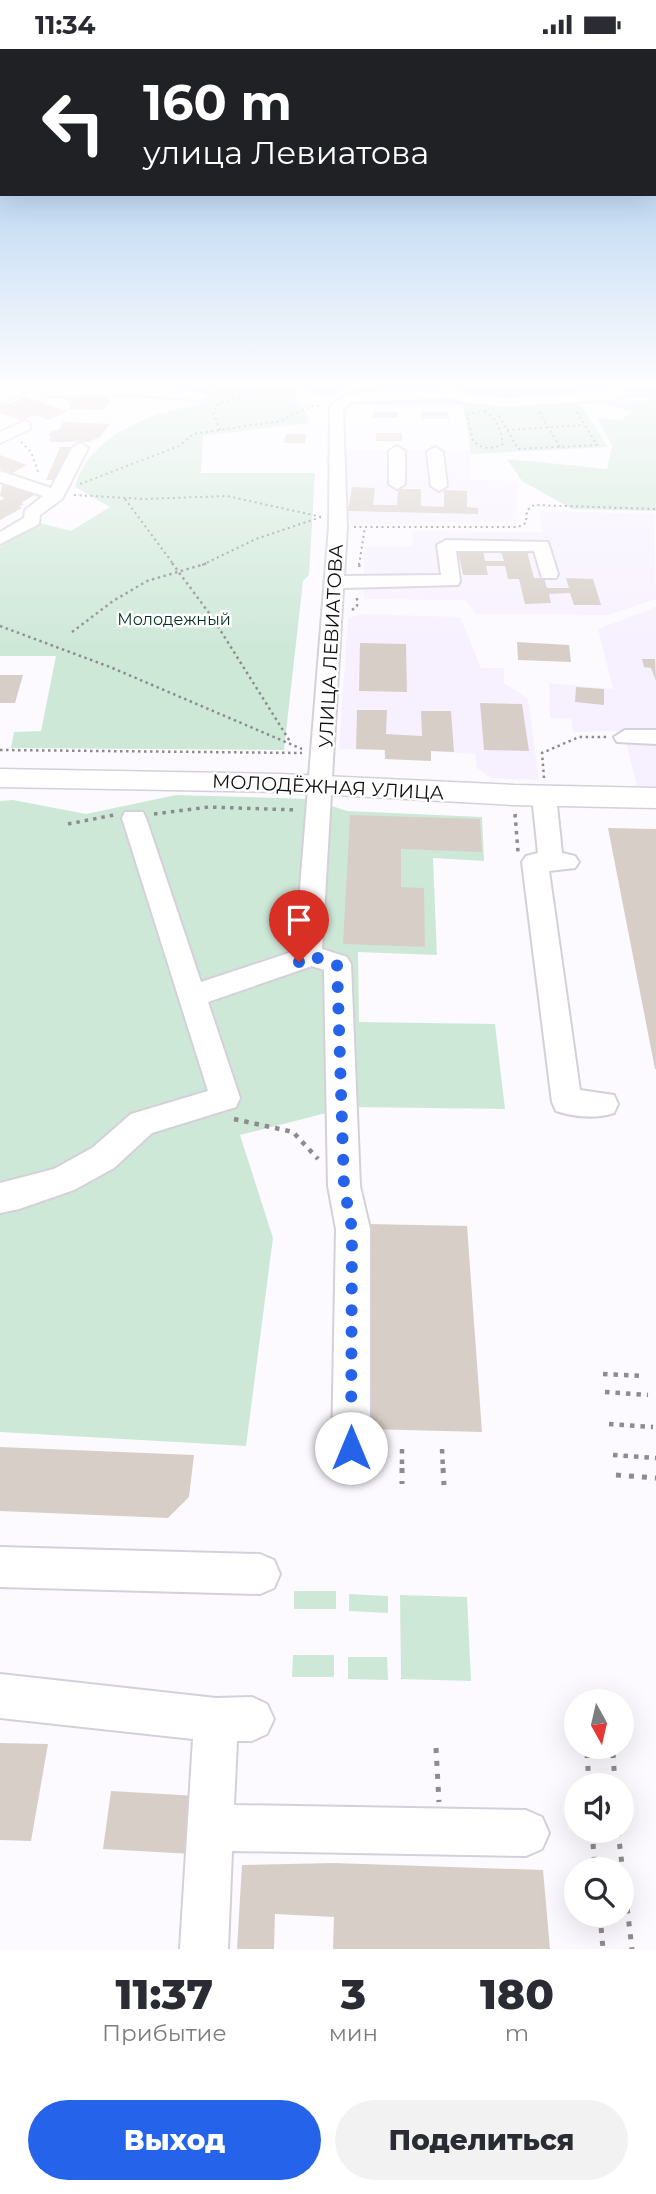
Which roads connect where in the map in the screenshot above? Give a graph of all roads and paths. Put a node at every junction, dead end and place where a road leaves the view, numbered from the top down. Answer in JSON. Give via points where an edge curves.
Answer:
{"nodes":[{"id":1,"x":38,"y":470,"type":"edge"},
{"id":2,"x":69,"y":470,"type":"edge"},
{"id":3,"x":120,"y":470,"type":"edge"},
{"id":4,"x":334,"y":470,"type":"edge"},
{"id":5,"x":397,"y":470,"type":"edge"},
{"id":6,"x":437,"y":470,"type":"edge"},
{"id":7,"x":2,"y":479,"type":"edge"},
{"id":8,"x":397,"y":484,"type":"dead end"},
{"id":9,"x":439,"y":486,"type":"dead end"},
{"id":10,"x":56,"y":495,"type":"junction"},
{"id":11,"x":125,"y":499,"type":"junction"},
{"id":12,"x":656,"y":509,"type":"edge"},
{"id":13,"x":333,"y":521,"type":"junction"},
{"id":14,"x":0,"y":539,"type":"edge"},
{"id":15,"x":180,"y":571,"type":"junction"},
{"id":16,"x":549,"y":574,"type":"dead end"},
{"id":17,"x":335,"y":582,"type":"junction"},
{"id":18,"x":0,"y":626,"type":"edge"},
{"id":19,"x":72,"y":632,"type":"dead end"},
{"id":20,"x":625,"y":737,"type":"joint"},
{"id":21,"x":656,"y":737,"type":"edge"},
{"id":22,"x":292,"y":744,"type":"junction"},
{"id":23,"x":0,"y":750,"type":"edge"},
{"id":24,"x":0,"y":778,"type":"edge"},
{"id":25,"x":544,"y":792,"type":"junction"},
{"id":26,"x":318,"y":798,"type":"junction"},
{"id":27,"x":656,"y":798,"type":"edge"},
{"id":28,"x":514,"y":809,"type":"dead end"},
{"id":29,"x":134,"y":818,"type":"junction"},
{"id":30,"x":68,"y":824,"type":"dead end"},
{"id":31,"x":551,"y":862,"type":"junction"},
{"id":32,"x":308,"y":955,"type":"junction"},
{"id":33,"x":192,"y":996,"type":"junction"},
{"id":34,"x":225,"y":1098,"type":"junction"},
{"id":35,"x":603,"y":1104,"type":"dead end"},
{"id":36,"x":344,"y":1186,"type":"junction"},
{"id":37,"x":0,"y":1198,"type":"edge"},
{"id":38,"x":603,"y":1374,"type":"dead end"},
{"id":39,"x":645,"y":1376,"type":"dead end"},
{"id":40,"x":605,"y":1392,"type":"dead end"},
{"id":41,"x":648,"y":1395,"type":"dead end"},
{"id":42,"x":610,"y":1424,"type":"dead end"},
{"id":43,"x":653,"y":1427,"type":"dead end"},
{"id":44,"x":351,"y":1448,"type":"dead end"},
{"id":45,"x":402,"y":1449,"type":"dead end"},
{"id":46,"x":442,"y":1449,"type":"dead end"},
{"id":47,"x":613,"y":1455,"type":"dead end"},
{"id":48,"x":656,"y":1458,"type":"edge"},
{"id":49,"x":616,"y":1475,"type":"dead end"},
{"id":50,"x":656,"y":1478,"type":"edge"},
{"id":51,"x":402,"y":1484,"type":"dead end"},
{"id":52,"x":444,"y":1485,"type":"dead end"},
{"id":53,"x":0,"y":1567,"type":"edge"},
{"id":54,"x":260,"y":1574,"type":"dead end"},
{"id":55,"x":0,"y":1696,"type":"edge"},
{"id":56,"x":436,"y":1748,"type":"dead end"},
{"id":57,"x":439,"y":1798,"type":"dead end"},
{"id":58,"x":211,"y":1828,"type":"junction"},
{"id":59,"x":526,"y":1833,"type":"dead end"},
{"id":60,"x":619,"y":1843,"type":"edge"},
{"id":61,"x":601,"y":1927,"type":"edge"},
{"id":62,"x":204,"y":1949,"type":"edge"},
{"id":63,"x":603,"y":1949,"type":"edge"},
{"id":64,"x":632,"y":1949,"type":"edge"}],
"edges":[{"from":1,"to":10,"type":"path","via":[[43,484]]},
{"from":2,"to":10,"type":"street"},
{"from":3,"to":10,"type":"path"},
{"from":4,"to":13,"type":"street","name":"УЛИЦА ЛЕВИАТОВА"},
{"from":5,"to":8,"type":"street"},
{"from":6,"to":9,"type":"street"},
{"from":7,"to":10,"type":"street"},
{"from":10,"to":11,"type":"path"},
{"from":10,"to":14,"type":"street","via":[[31,514],[33,520]]},
{"from":11,"to":13,"type":"path","via":[[227,496]]},
{"from":11,"to":15,"type":"path"},
{"from":12,"to":13,"type":"path","via":[[534,506],[527,510],[526,523],[518,527]]},
{"from":13,"to":15,"type":"path","via":[[256,539]]},
{"from":13,"to":17,"type":"street","name":"УЛИЦА ЛЕВИАТОВА"},
{"from":15,"to":19,"type":"path","via":[[147,581]]},
{"from":15,"to":22,"type":"path"},
{"from":16,"to":17,"type":"street","via":[[542,546],[446,545],[451,581]]},
{"from":17,"to":26,"type":"street","name":"УЛИЦА ЛЕВИАТОВА"},
{"from":18,"to":22,"type":"path"},
{"from":20,"to":21,"type":"street"},
{"from":20,"to":25,"type":"path","via":[[579,737],[542,753]]},
{"from":22,"to":23,"type":"path","via":[[310,753]]},
{"from":24,"to":26,"type":"main road","name":"МОЛОДЁЖНАЯ УЛИЦА"},
{"from":25,"to":26,"type":"main road","name":"МОЛОДЁЖНАЯ УЛИЦА"},
{"from":25,"to":27,"type":"main road","name":"МОЛОДЁЖНАЯ УЛИЦА"},
{"from":25,"to":31,"type":"street"},
{"from":26,"to":29,"type":"path"},
{"from":26,"to":32,"type":"street","name":"УЛИЦА ЛЕВИАТОВА"},
{"from":28,"to":31,"type":"path","via":[[519,857]]},
{"from":29,"to":30,"type":"path","via":[[131,811]]},
{"from":29,"to":33,"type":"street"},
{"from":31,"to":35,"type":"street","via":[[567,1102]]},
{"from":32,"to":33,"type":"street","via":[[299,962]]},
{"from":32,"to":36,"type":"street","via":[[337,964]]},
{"from":33,"to":34,"type":"street"},
{"from":34,"to":36,"type":"path","via":[[232,1118],[293,1132]]},
{"from":34,"to":37,"type":"street","via":[[142,1122],[103,1158],[62,1180]]},
{"from":36,"to":44,"type":"street","via":[[352,1229]]},
{"from":38,"to":39,"type":"path"},
{"from":40,"to":41,"type":"path"},
{"from":42,"to":43,"type":"path"},
{"from":45,"to":51,"type":"path"},
{"from":46,"to":52,"type":"path"},
{"from":47,"to":48,"type":"path"},
{"from":49,"to":50,"type":"path"},
{"from":53,"to":54,"type":"street"},
{"from":55,"to":58,"type":"street","via":[[234,1719]]},
{"from":56,"to":57,"type":"path"},
{"from":58,"to":59,"type":"street"},
{"from":58,"to":62,"type":"street"},
{"from":60,"to":64,"type":"path"},
{"from":61,"to":63,"type":"path"}]}
